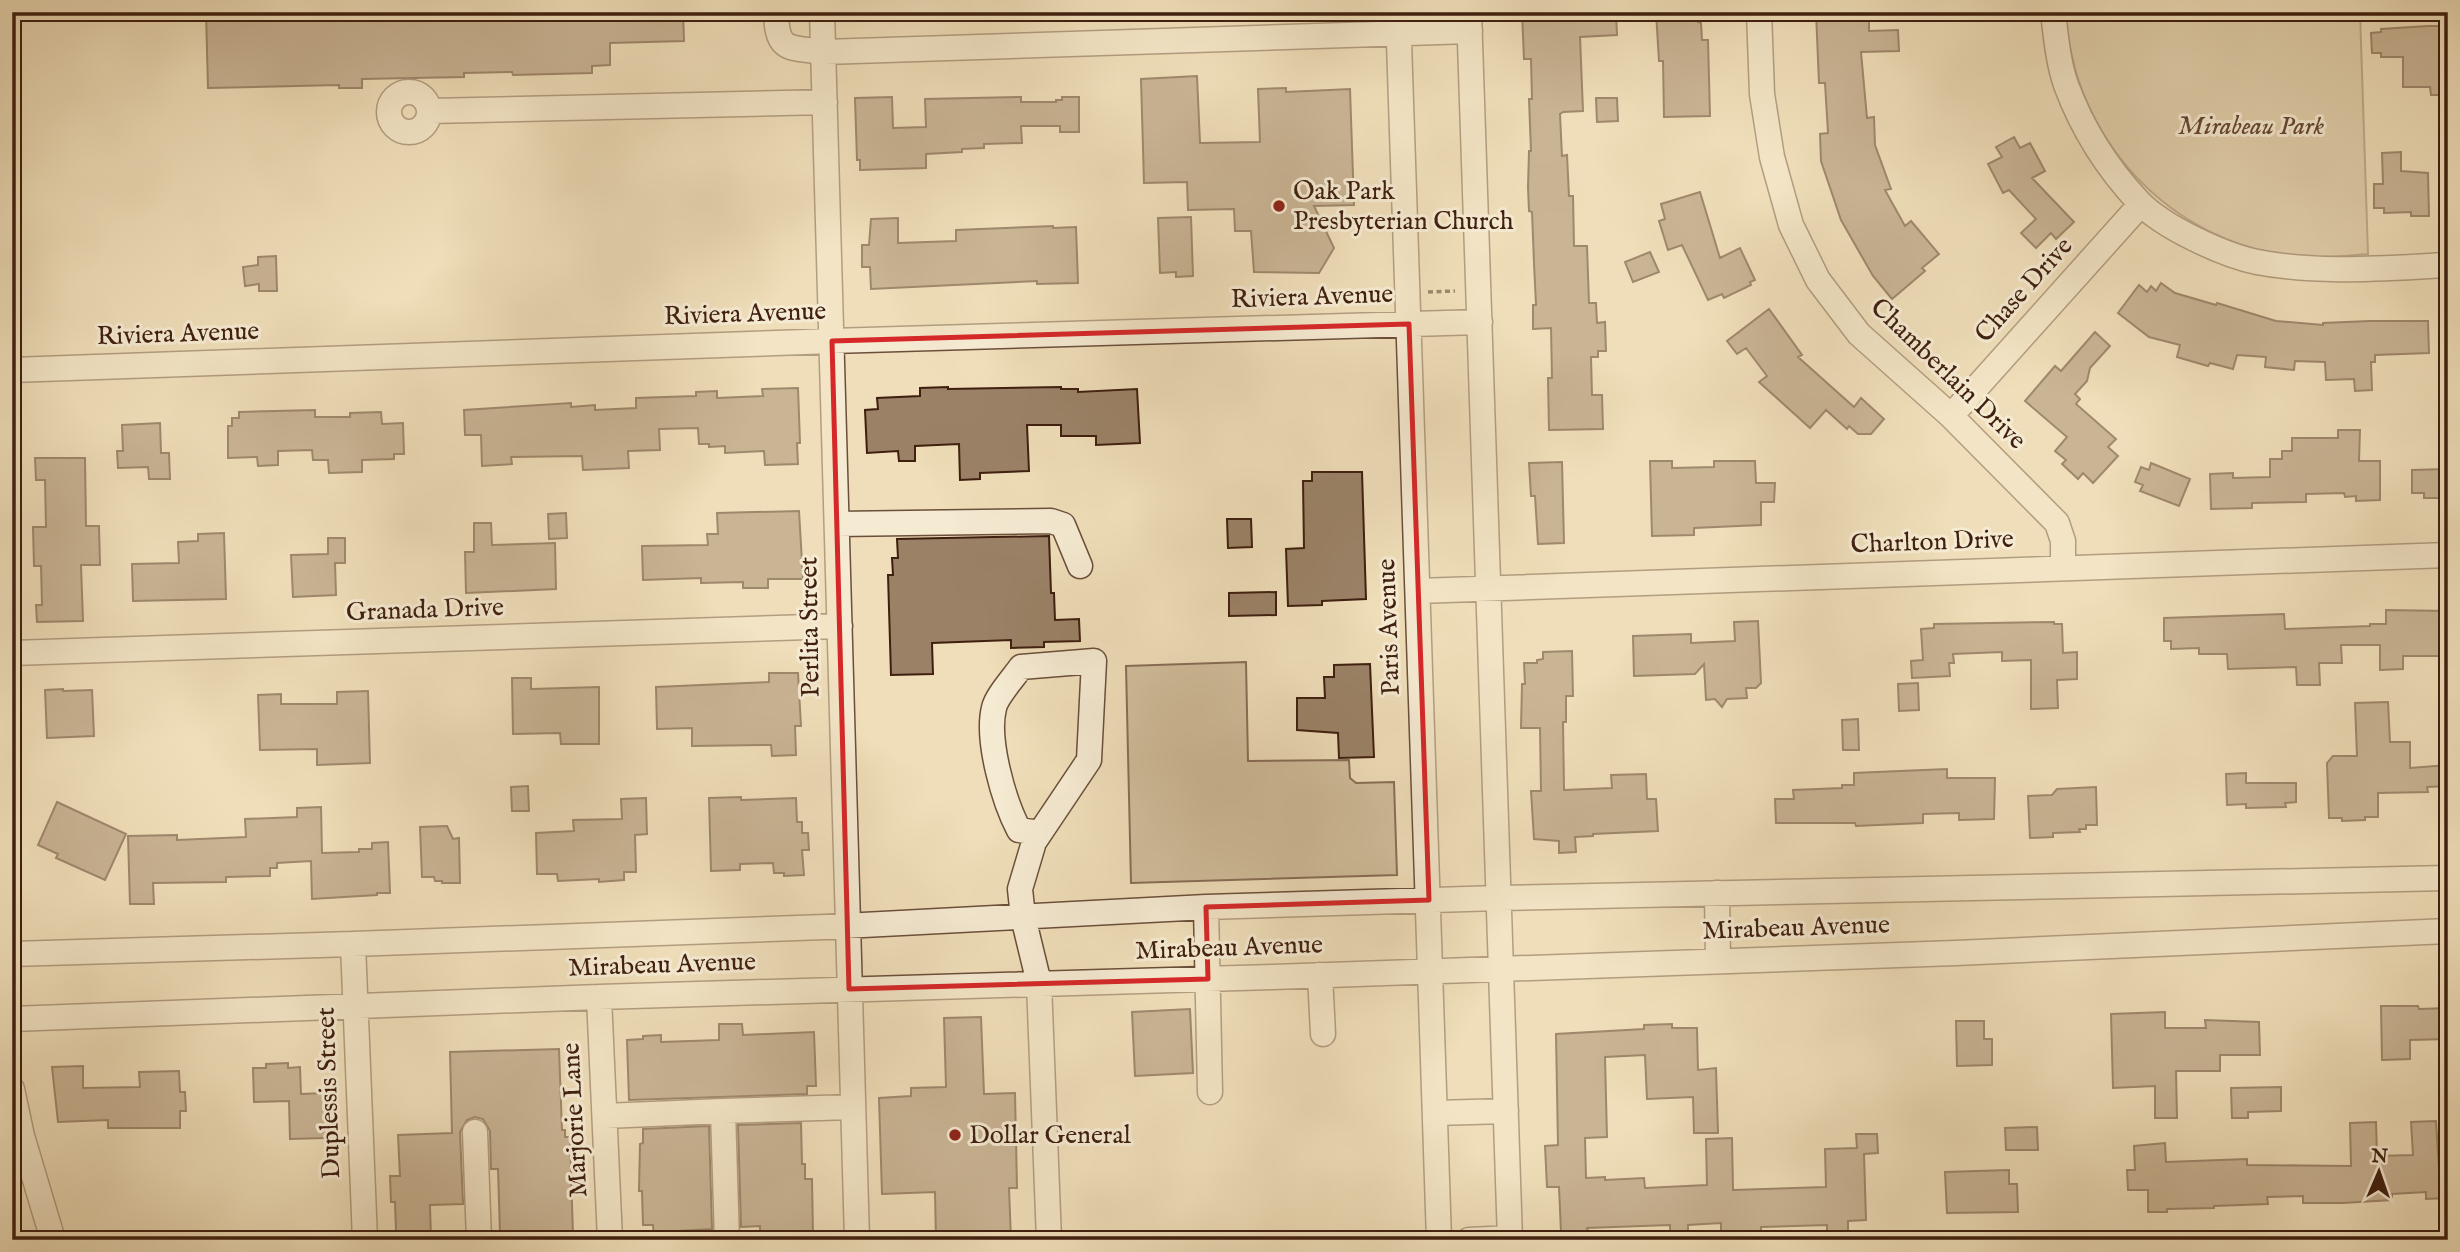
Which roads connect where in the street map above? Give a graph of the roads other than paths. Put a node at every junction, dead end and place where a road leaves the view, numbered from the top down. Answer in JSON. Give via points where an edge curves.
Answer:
{"nodes":[{"id":1,"x":776,"y":12,"type":"edge"},
{"id":2,"x":822,"y":12,"type":"edge"},
{"id":3,"x":1759,"y":12,"type":"edge"},
{"id":4,"x":2053,"y":12,"type":"edge"},
{"id":5,"x":1470,"y":22,"type":"edge"},
{"id":6,"x":1398,"y":23,"type":"edge"},
{"id":7,"x":824,"y":52,"type":"junction"},
{"id":8,"x":825,"y":102,"type":"junction"},
{"id":9,"x":429,"y":111,"type":"dead end"},
{"id":10,"x":2141,"y":204,"type":"junction"},
{"id":11,"x":2448,"y":265,"type":"edge"},
{"id":12,"x":1480,"y":322,"type":"junction"},
{"id":13,"x":1409,"y":324,"type":"junction"},
{"id":14,"x":832,"y":341,"type":"junction"},
{"id":15,"x":12,"y":370,"type":"edge"},
{"id":16,"x":1951,"y":416,"type":"junction"},
{"id":17,"x":837,"y":524,"type":"junction"},
{"id":18,"x":2448,"y":555,"type":"edge"},
{"id":19,"x":1080,"y":566,"type":"dead end"},
{"id":20,"x":2063,"y":567,"type":"junction"},
{"id":21,"x":1489,"y":588,"type":"junction"},
{"id":22,"x":1418,"y":591,"type":"junction"},
{"id":23,"x":840,"y":626,"type":"junction"},
{"id":24,"x":12,"y":653,"type":"edge"},
{"id":25,"x":1040,"y":833,"type":"junction"},
{"id":26,"x":2448,"y":878,"type":"edge"},
{"id":27,"x":1717,"y":893,"type":"junction"},
{"id":28,"x":1499,"y":898,"type":"junction"},
{"id":29,"x":1429,"y":901,"type":"junction"},
{"id":30,"x":1206,"y":907,"type":"junction"},
{"id":31,"x":1023,"y":917,"type":"junction"},
{"id":32,"x":846,"y":926,"type":"junction"},
{"id":33,"x":2448,"y":931,"type":"edge"},
{"id":34,"x":353,"y":944,"type":"junction"},
{"id":35,"x":12,"y":954,"type":"edge"},
{"id":36,"x":1718,"y":960,"type":"junction"},
{"id":37,"x":1501,"y":968,"type":"junction"},
{"id":38,"x":1431,"y":971,"type":"junction"},
{"id":39,"x":1320,"y":975,"type":"junction"},
{"id":40,"x":1208,"y":979,"type":"junction"},
{"id":41,"x":1039,"y":984,"type":"junction"},
{"id":42,"x":849,"y":989,"type":"junction"},
{"id":43,"x":599,"y":997,"type":"junction"},
{"id":44,"x":355,"y":1007,"type":"junction"},
{"id":45,"x":12,"y":1019,"type":"edge"},
{"id":46,"x":1323,"y":1034,"type":"dead end"},
{"id":47,"x":12,"y":1089,"type":"edge"},
{"id":48,"x":1210,"y":1092,"type":"dead end"},
{"id":49,"x":852,"y":1107,"type":"junction"},
{"id":50,"x":723,"y":1111,"type":"junction"},
{"id":51,"x":1506,"y":1111,"type":"junction"},
{"id":52,"x":1436,"y":1113,"type":"junction"},
{"id":53,"x":605,"y":1116,"type":"junction"},
{"id":54,"x":475,"y":1132,"type":"dead end"},
{"id":55,"x":1510,"y":1239,"type":"edge"},
{"id":56,"x":53,"y":1240,"type":"edge"},
{"id":57,"x":365,"y":1240,"type":"edge"},
{"id":58,"x":479,"y":1240,"type":"edge"},
{"id":59,"x":610,"y":1240,"type":"edge"},
{"id":60,"x":727,"y":1240,"type":"edge"},
{"id":61,"x":857,"y":1240,"type":"edge"},
{"id":62,"x":1049,"y":1240,"type":"edge"},
{"id":63,"x":1439,"y":1240,"type":"edge"},
{"id":64,"x":1469,"y":1240,"type":"edge"}],
"edges":[{"from":1,"to":7,"type":"street","via":[[777,35],[787,46]]},
{"from":2,"to":7,"type":"street","name":"Perlita Street"},
{"from":3,"to":16,"type":"street","name":"Chamberlain Drive","via":[[1762,94],[1772,157],[1791,225],[1818,280],[1859,334]]},
{"from":4,"to":10,"type":"street","via":[[2066,84],[2084,125],[2104,159]]},
{"from":5,"to":6,"type":"street"},
{"from":5,"to":12,"type":"street"},
{"from":6,"to":7,"type":"street"},
{"from":6,"to":13,"type":"street","name":"Paris Avenue"},
{"from":7,"to":8,"type":"street","name":"Perlita Street"},
{"from":8,"to":9,"type":"street"},
{"from":8,"to":14,"type":"street","name":"Perlita Street"},
{"from":10,"to":11,"type":"street","via":[[2182,232],[2253,261],[2344,270]]},
{"from":10,"to":16,"type":"street","name":"Chase Drive"},
{"from":12,"to":13,"type":"street","name":"Riviera Avenue"},
{"from":12,"to":21,"type":"street"},
{"from":13,"to":14,"type":"street","name":"Riviera Avenue"},
{"from":13,"to":22,"type":"street","name":"Paris Avenue"},
{"from":14,"to":15,"type":"street","name":"Riviera Avenue"},
{"from":14,"to":17,"type":"street","name":"Perlita Street"},
{"from":16,"to":20,"type":"street","name":"Chamberlain Drive","via":[[2057,523],[2063,541]]},
{"from":17,"to":19,"type":"street","via":[[1051,521],[1063,525]]},
{"from":17,"to":23,"type":"street","name":"Perlita Street"},
{"from":18,"to":20,"type":"street","name":"Charlton Drive"},
{"from":20,"to":21,"type":"street","name":"Charlton Drive"},
{"from":21,"to":22,"type":"street","name":"Charlton Drive"},
{"from":21,"to":28,"type":"street"},
{"from":22,"to":29,"type":"street","name":"Paris Avenue"},
{"from":23,"to":24,"type":"street","name":"Granada Drive"},
{"from":23,"to":32,"type":"street","name":"Perlita Street"},
{"from":25,"to":25,"type":"street","via":[[1089,760],[1094,661],[1021,667],[994,706],[997,769],[1010,814],[1019,830]]},
{"from":25,"to":31,"type":"street","via":[[1020,889]]},
{"from":26,"to":27,"type":"street","name":"Mirabeau Avenue"},
{"from":27,"to":28,"type":"street","name":"Mirabeau Avenue"},
{"from":27,"to":36,"type":"street"},
{"from":28,"to":29,"type":"street","name":"Mirabeau Avenue"},
{"from":28,"to":37,"type":"street"},
{"from":29,"to":30,"type":"street","name":"Mirabeau Avenue"},
{"from":29,"to":38,"type":"street","name":"Paris Avenue"},
{"from":30,"to":31,"type":"street","name":"Mirabeau Avenue"},
{"from":30,"to":40,"type":"street"},
{"from":31,"to":32,"type":"street","name":"Mirabeau Avenue"},
{"from":31,"to":41,"type":"street"},
{"from":32,"to":34,"type":"street","name":"Mirabeau Avenue"},
{"from":32,"to":42,"type":"street","name":"Perlita Street"},
{"from":33,"to":36,"type":"street","name":"Mirabeau Avenue"},
{"from":34,"to":35,"type":"street","name":"Mirabeau Avenue"},
{"from":34,"to":44,"type":"street","name":"Duplessis Street"},
{"from":36,"to":37,"type":"street","name":"Mirabeau Avenue"},
{"from":37,"to":38,"type":"street","name":"Mirabeau Avenue"},
{"from":37,"to":51,"type":"street"},
{"from":38,"to":39,"type":"street","name":"Mirabeau Avenue"},
{"from":38,"to":52,"type":"street","name":"Paris Avenue","via":[[1422,1030]]},
{"from":39,"to":40,"type":"street","name":"Mirabeau Avenue"},
{"from":39,"to":46,"type":"street"},
{"from":40,"to":41,"type":"street","name":"Mirabeau Avenue"},
{"from":40,"to":48,"type":"street"},
{"from":41,"to":42,"type":"street","name":"Mirabeau Avenue"},
{"from":41,"to":62,"type":"street"},
{"from":42,"to":43,"type":"street","name":"Mirabeau Avenue"},
{"from":42,"to":49,"type":"street","name":"Perlita Street"},
{"from":43,"to":44,"type":"street","name":"Mirabeau Avenue"},
{"from":43,"to":53,"type":"street","name":"Marjorie Lane"},
{"from":44,"to":45,"type":"street","name":"Mirabeau Avenue"},
{"from":44,"to":57,"type":"street","name":"Duplessis Street"},
{"from":47,"to":56,"type":"street"},
{"from":49,"to":50,"type":"street"},
{"from":49,"to":61,"type":"street","name":"Perlita Street"},
{"from":50,"to":53,"type":"street"},
{"from":50,"to":60,"type":"street"},
{"from":51,"to":52,"type":"street"},
{"from":51,"to":55,"type":"street"},
{"from":52,"to":63,"type":"street","name":"Paris Avenue"},
{"from":53,"to":59,"type":"street","name":"Marjorie Lane"},
{"from":54,"to":58,"type":"street"},
{"from":55,"to":64,"type":"street"}]}
